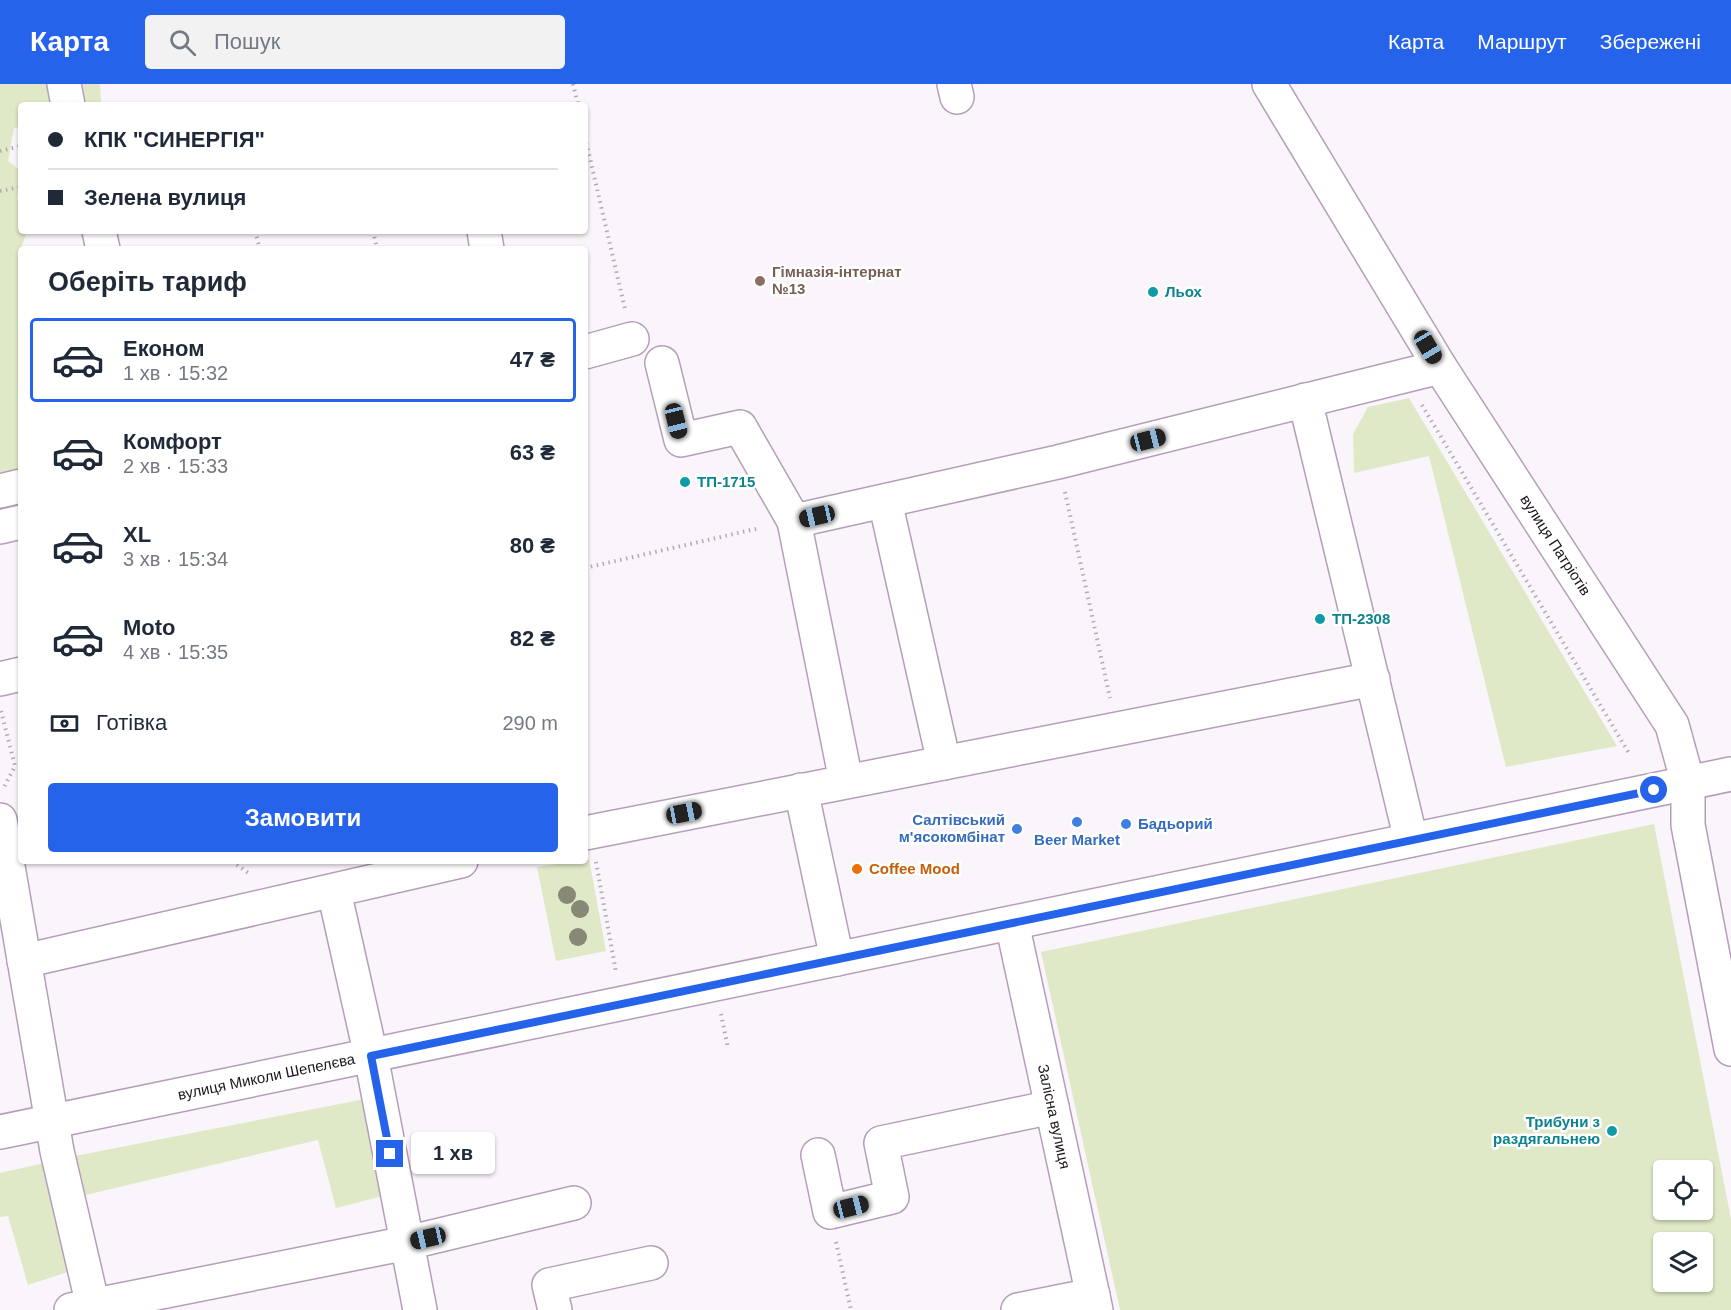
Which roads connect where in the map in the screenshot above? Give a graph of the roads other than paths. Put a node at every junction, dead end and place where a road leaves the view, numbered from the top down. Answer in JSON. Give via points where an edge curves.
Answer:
{"nodes":[{"id":1,"x":64,"y":84,"type":"edge"},
{"id":2,"x":1269,"y":84,"type":"edge"},
{"id":3,"x":67,"y":102,"type":"edge"},
{"id":4,"x":632,"y":339,"type":"road end"},
{"id":5,"x":588,"y":351,"type":"edge"},
{"id":6,"x":662,"y":363,"type":"dead end"},
{"id":7,"x":1440,"y":367,"type":"junction"},
{"id":8,"x":1305,"y":400,"type":"junction"},
{"id":9,"x":18,"y":487,"type":"edge"},
{"id":10,"x":0,"y":491,"type":"edge"},
{"id":11,"x":885,"y":501,"type":"junction"},
{"id":12,"x":794,"y":521,"type":"junction"},
{"id":13,"x":18,"y":523,"type":"edge"},
{"id":14,"x":0,"y":527,"type":"edge"},
{"id":15,"x":18,"y":675,"type":"edge"},
{"id":16,"x":0,"y":679,"type":"edge"},
{"id":17,"x":1373,"y":679,"type":"junction"},
{"id":18,"x":944,"y":763,"type":"junction"},
{"id":19,"x":1731,"y":774,"type":"edge"},
{"id":20,"x":846,"y":781,"type":"junction"},
{"id":21,"x":1688,"y":783,"type":"junction"},
{"id":22,"x":801,"y":790,"type":"junction"},
{"id":23,"x":0,"y":820,"type":"edge"},
{"id":24,"x":588,"y":833,"type":"edge"},
{"id":25,"x":1411,"y":840,"type":"junction"},
{"id":26,"x":448,"y":864,"type":"edge"},
{"id":27,"x":334,"y":891,"type":"junction"},
{"id":28,"x":1012,"y":923,"type":"junction"},
{"id":29,"x":837,"y":959,"type":"junction"},
{"id":30,"x":24,"y":961,"type":"junction"},
{"id":31,"x":1731,"y":1049,"type":"edge"},
{"id":32,"x":371,"y":1056,"type":"junction"},
{"id":33,"x":1052,"y":1107,"type":"junction"},
{"id":34,"x":52,"y":1121,"type":"junction"},
{"id":35,"x":0,"y":1132,"type":"edge"},
{"id":36,"x":818,"y":1155,"type":"dead end"},
{"id":37,"x":574,"y":1203,"type":"dead end"},
{"id":38,"x":407,"y":1243,"type":"junction"},
{"id":39,"x":651,"y":1263,"type":"dead end"},
{"id":40,"x":1095,"y":1302,"type":"edge"},
{"id":41,"x":82,"y":1308,"type":"edge"},
{"id":42,"x":420,"y":1310,"type":"edge"},
{"id":43,"x":555,"y":1310,"type":"edge"},
{"id":44,"x":1018,"y":1310,"type":"edge"}],
"edges":[{"from":1,"to":3,"type":"street"},
{"from":2,"to":7,"type":"street","name":"вулиця Патріотів"},
{"from":4,"to":5,"type":"street"},
{"from":6,"to":12,"type":"street","via":[[681,440],[740,427]]},
{"from":7,"to":8,"type":"street"},
{"from":7,"to":21,"type":"street","name":"вулиця Патріотів","via":[[1672,725]]},
{"from":8,"to":11,"type":"street"},
{"from":8,"to":17,"type":"street"},
{"from":9,"to":10,"type":"street"},
{"from":11,"to":12,"type":"street"},
{"from":11,"to":18,"type":"street"},
{"from":12,"to":20,"type":"street"},
{"from":13,"to":14,"type":"street"},
{"from":15,"to":16,"type":"street"},
{"from":17,"to":18,"type":"street"},
{"from":17,"to":25,"type":"street"},
{"from":18,"to":20,"type":"street"},
{"from":19,"to":21,"type":"street","name":"вулиця Миколи Шепелєва"},
{"from":20,"to":22,"type":"street"},
{"from":21,"to":25,"type":"street","name":"вулиця Миколи Шепелєва"},
{"from":21,"to":31,"type":"street","name":"вулиця Патріотів","via":[[1688,825]]},
{"from":22,"to":24,"type":"street"},
{"from":22,"to":29,"type":"street"},
{"from":23,"to":30,"type":"street"},
{"from":25,"to":28,"type":"street","name":"вулиця Миколи Шепелєва"},
{"from":26,"to":27,"type":"street"},
{"from":27,"to":30,"type":"street"},
{"from":27,"to":32,"type":"street"},
{"from":28,"to":29,"type":"street","name":"вулиця Миколи Шепелєва"},
{"from":28,"to":33,"type":"street","name":"Залісна вулиця"},
{"from":29,"to":32,"type":"street","name":"вулиця Миколи Шепелєва"},
{"from":30,"to":34,"type":"street"},
{"from":32,"to":34,"type":"street","name":"вулиця Миколи Шепелєва"},
{"from":32,"to":38,"type":"street"},
{"from":33,"to":36,"type":"street","via":[[881,1143],[892,1197],[830,1212]]},
{"from":33,"to":40,"type":"street","name":"Залісна вулиця"},
{"from":34,"to":35,"type":"street","name":"вулиця Миколи Шепелєва"},
{"from":34,"to":41,"type":"street"},
{"from":37,"to":38,"type":"street"},
{"from":38,"to":41,"type":"street"},
{"from":38,"to":42,"type":"street"},
{"from":39,"to":43,"type":"street","via":[[549,1285]]},
{"from":40,"to":44,"type":"street"}]}
